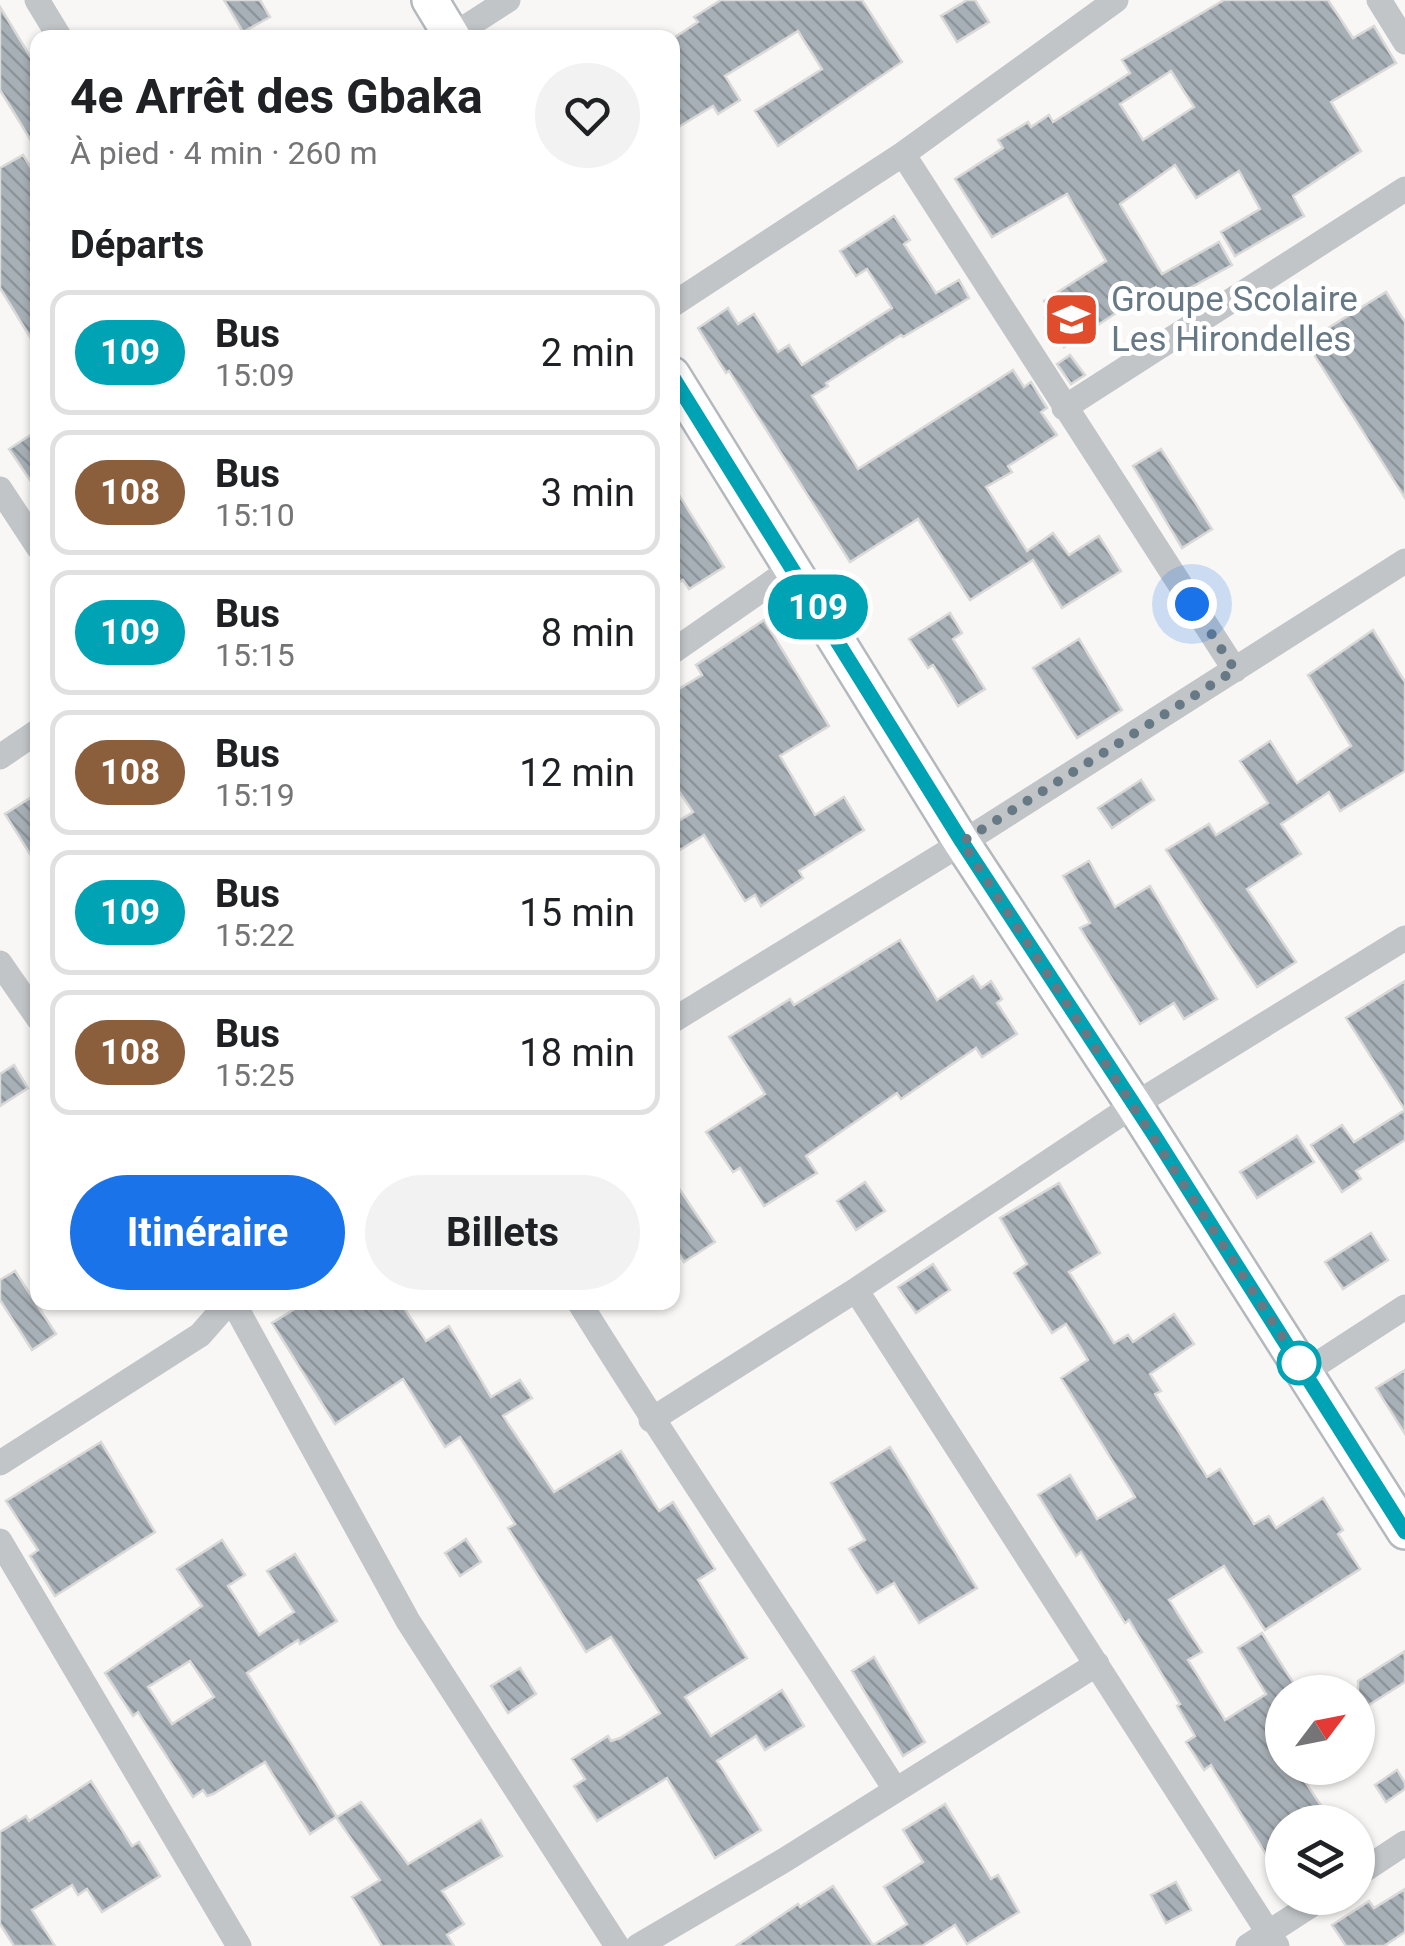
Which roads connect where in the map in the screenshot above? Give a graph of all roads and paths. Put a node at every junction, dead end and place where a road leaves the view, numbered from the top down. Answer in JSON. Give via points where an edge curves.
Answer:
{"nodes":[{"id":1,"x":37,"y":0,"type":"edge"},
{"id":2,"x":430,"y":0,"type":"edge"},
{"id":3,"x":508,"y":0,"type":"edge"},
{"id":4,"x":1379,"y":0,"type":"edge"},
{"id":5,"x":1104,"y":3,"type":"edge"},
{"id":6,"x":55,"y":30,"type":"edge"},
{"id":7,"x":447,"y":30,"type":"edge"},
{"id":8,"x":462,"y":30,"type":"edge"},
{"id":9,"x":1405,"y":42,"type":"edge"},
{"id":10,"x":903,"y":154,"type":"junction"},
{"id":11,"x":1405,"y":189,"type":"edge"},
{"id":12,"x":680,"y":301,"type":"edge"},
{"id":13,"x":680,"y":389,"type":"edge"},
{"id":14,"x":1064,"y":408,"type":"junction"},
{"id":15,"x":0,"y":490,"type":"edge"},
{"id":16,"x":30,"y":536,"type":"edge"},
{"id":17,"x":1405,"y":561,"type":"edge"},
{"id":18,"x":794,"y":568,"type":"junction"},
{"id":19,"x":680,"y":646,"type":"edge"},
{"id":20,"x":1235,"y":670,"type":"junction"},
{"id":21,"x":30,"y":736,"type":"edge"},
{"id":22,"x":0,"y":757,"type":"edge"},
{"id":23,"x":962,"y":842,"type":"junction"},
{"id":24,"x":1405,"y":938,"type":"edge"},
{"id":25,"x":0,"y":963,"type":"edge"},
{"id":26,"x":30,"y":1006,"type":"edge"},
{"id":27,"x":680,"y":1015,"type":"edge"},
{"id":28,"x":1134,"y":1105,"type":"junction"},
{"id":29,"x":856,"y":1290,"type":"junction"},
{"id":30,"x":1405,"y":1306,"type":"edge"},
{"id":31,"x":223,"y":1310,"type":"edge"},
{"id":32,"x":235,"y":1310,"type":"edge"},
{"id":33,"x":583,"y":1310,"type":"edge"},
{"id":34,"x":1305,"y":1372,"type":"junction"},
{"id":35,"x":651,"y":1420,"type":"junction"},
{"id":36,"x":0,"y":1462,"type":"edge"},
{"id":37,"x":1405,"y":1532,"type":"edge"},
{"id":38,"x":0,"y":1541,"type":"edge"},
{"id":39,"x":1097,"y":1664,"type":"junction"},
{"id":40,"x":895,"y":1789,"type":"junction"},
{"id":41,"x":1405,"y":1843,"type":"edge"},
{"id":42,"x":1375,"y":1863,"type":"edge"},
{"id":43,"x":1300,"y":1915,"type":"edge"},
{"id":44,"x":1265,"y":1942,"type":"edge"},
{"id":45,"x":240,"y":1946,"type":"edge"},
{"id":46,"x":618,"y":1946,"type":"edge"},
{"id":47,"x":638,"y":1946,"type":"edge"}],
"edges":[{"from":1,"to":6,"type":"street"},
{"from":2,"to":7,"type":"street"},
{"from":3,"to":8,"type":"street"},
{"from":4,"to":9,"type":"street"},
{"from":5,"to":10,"type":"street"},
{"from":10,"to":12,"type":"street"},
{"from":10,"to":14,"type":"street"},
{"from":11,"to":14,"type":"street"},
{"from":13,"to":18,"type":"street"},
{"from":14,"to":20,"type":"street"},
{"from":15,"to":16,"type":"street"},
{"from":17,"to":20,"type":"street"},
{"from":18,"to":19,"type":"street"},
{"from":18,"to":23,"type":"street"},
{"from":20,"to":23,"type":"street"},
{"from":21,"to":22,"type":"street"},
{"from":23,"to":27,"type":"street"},
{"from":23,"to":28,"type":"street"},
{"from":24,"to":28,"type":"street"},
{"from":25,"to":26,"type":"street"},
{"from":28,"to":29,"type":"street"},
{"from":28,"to":34,"type":"street"},
{"from":29,"to":35,"type":"street"},
{"from":29,"to":39,"type":"street"},
{"from":30,"to":34,"type":"street"},
{"from":31,"to":36,"type":"street","via":[[200,1335]]},
{"from":32,"to":46,"type":"street","via":[[408,1621]]},
{"from":33,"to":35,"type":"street"},
{"from":34,"to":37,"type":"street"},
{"from":35,"to":40,"type":"street"},
{"from":38,"to":45,"type":"street"},
{"from":39,"to":40,"type":"street"},
{"from":39,"to":44,"type":"street"},
{"from":40,"to":47,"type":"street"},
{"from":41,"to":42,"type":"street"},
{"from":43,"to":44,"type":"street"}]}
